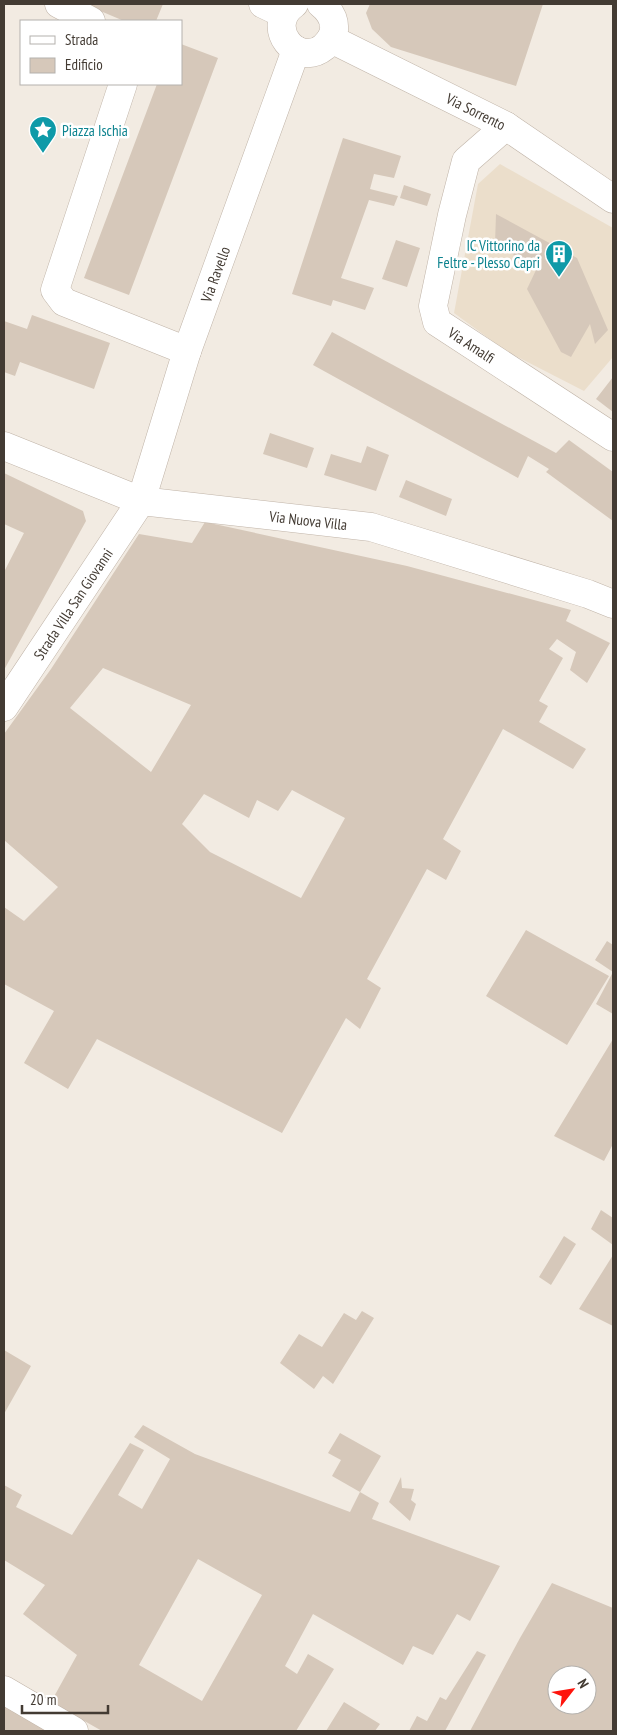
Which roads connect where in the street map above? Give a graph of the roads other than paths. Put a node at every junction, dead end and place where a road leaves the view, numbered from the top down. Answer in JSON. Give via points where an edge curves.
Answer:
{"nodes":[{"id":1,"x":59,"y":4,"type":"edge"},
{"id":2,"x":321,"y":4,"type":"edge"},
{"id":3,"x":280,"y":7,"type":"edge"},
{"id":4,"x":89,"y":20,"type":"edge"},
{"id":5,"x":331,"y":39,"type":"junction"},
{"id":6,"x":296,"y":50,"type":"junction"},
{"id":7,"x":124,"y":85,"type":"edge"},
{"id":8,"x":506,"y":126,"type":"junction"},
{"id":9,"x":613,"y":199,"type":"edge"},
{"id":10,"x":188,"y":351,"type":"junction"},
{"id":11,"x":613,"y":437,"type":"edge"},
{"id":12,"x":4,"y":446,"type":"edge"},
{"id":13,"x":141,"y":501,"type":"junction"},
{"id":14,"x":613,"y":604,"type":"edge"},
{"id":15,"x":4,"y":707,"type":"edge"},
{"id":16,"x":4,"y":1690,"type":"edge"},
{"id":17,"x":74,"y":1731,"type":"edge"}],
"edges":[{"from":1,"to":4,"type":"street"},
{"from":2,"to":5,"type":"street","via":[[332,17],[334,32]]},
{"from":3,"to":6,"type":"street","via":[[284,37]]},
{"from":5,"to":6,"type":"street","via":[[318,51]]},
{"from":5,"to":8,"type":"street","name":"Via Sorrento"},
{"from":6,"to":10,"type":"street","name":"Via Ravello"},
{"from":7,"to":10,"type":"street","via":[[55,290],[64,302]]},
{"from":8,"to":9,"type":"street","name":"Via Sorrento"},
{"from":8,"to":11,"type":"street","name":"Via Amalfi","via":[[466,161],[433,306],[437,322]]},
{"from":10,"to":13,"type":"street","name":"Via Ravello"},
{"from":12,"to":13,"type":"street","name":"Via Nuova Villa"},
{"from":13,"to":14,"type":"street","name":"Via Nuova Villa","via":[[371,527]]},
{"from":13,"to":15,"type":"street","name":"Strada Villa San Giovanni"},
{"from":16,"to":17,"type":"street"}]}
